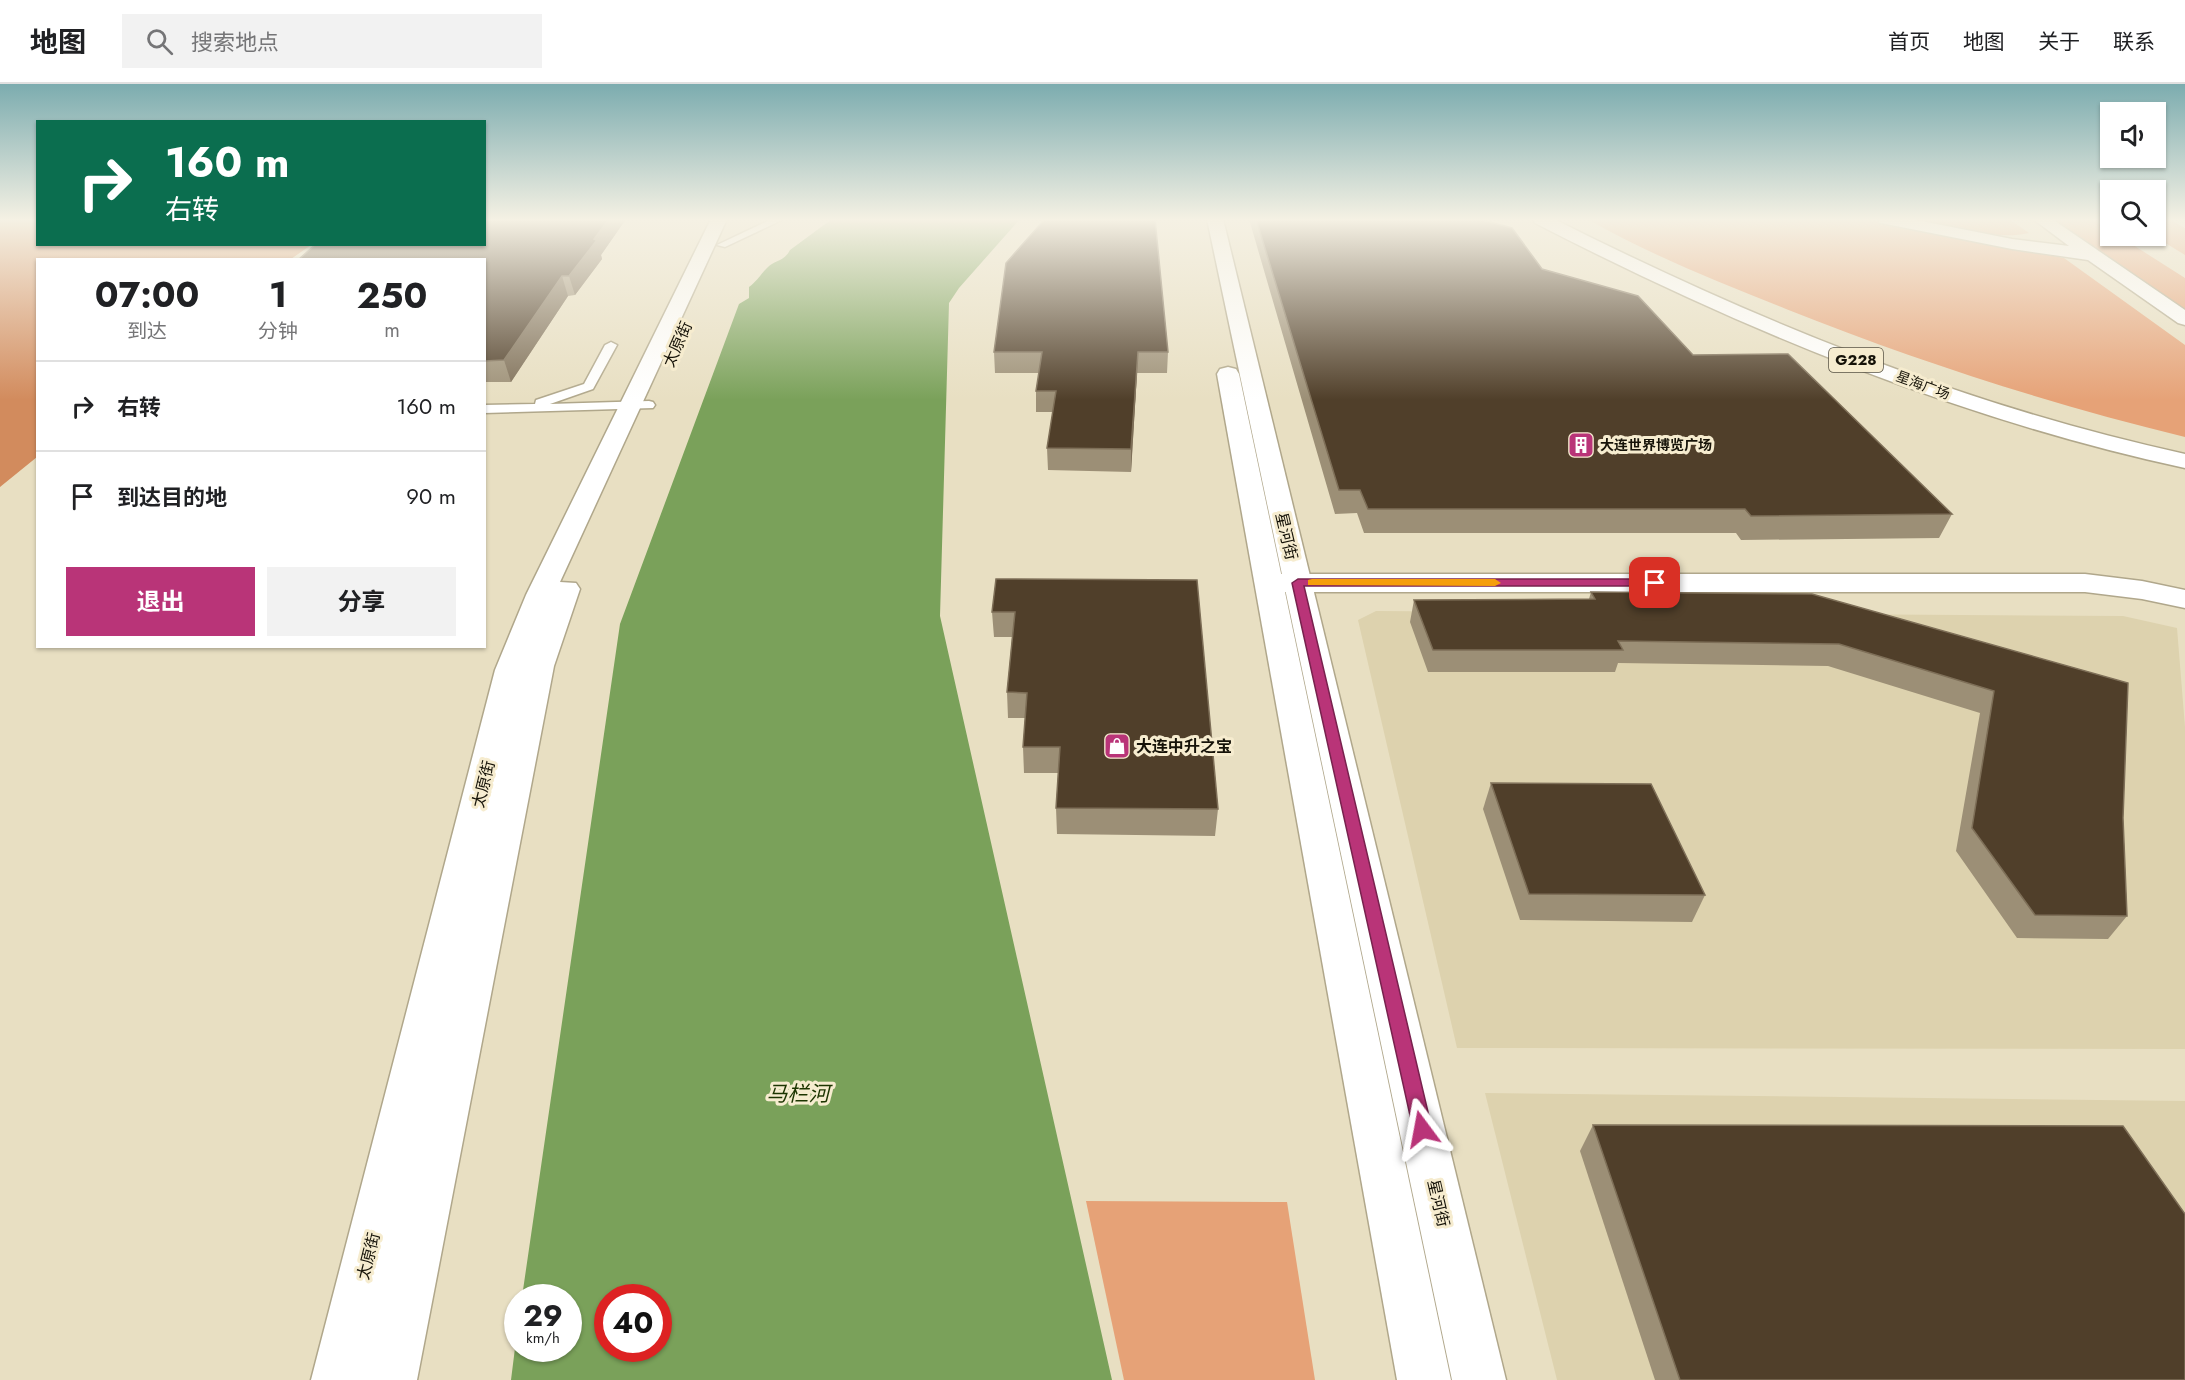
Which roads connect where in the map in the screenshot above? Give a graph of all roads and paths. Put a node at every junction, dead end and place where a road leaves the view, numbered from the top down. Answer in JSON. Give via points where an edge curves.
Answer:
{"nodes":[{"id":1,"x":700,"y":279,"type":"edge"},
{"id":2,"x":1212,"y":279,"type":"edge"},
{"id":3,"x":1226,"y":279,"type":"edge"},
{"id":4,"x":1663,"y":279,"type":"edge"},
{"id":5,"x":1685,"y":279,"type":"edge"},
{"id":6,"x":2128,"y":279,"type":"edge"},
{"id":7,"x":2185,"y":319,"type":"edge"},
{"id":8,"x":611,"y":345,"type":"dead end"},
{"id":9,"x":640,"y":405,"type":"junction"},
{"id":10,"x":524,"y":408,"type":"junction"},
{"id":11,"x":486,"y":409,"type":"edge"},
{"id":12,"x":2185,"y":451,"type":"edge"},
{"id":13,"x":2185,"y":461,"type":"edge"},
{"id":14,"x":1283,"y":583,"type":"junction"},
{"id":15,"x":2185,"y":600,"type":"edge"},
{"id":16,"x":338,"y":1380,"type":"edge"},
{"id":17,"x":390,"y":1380,"type":"edge"},
{"id":18,"x":1424,"y":1380,"type":"edge"},
{"id":19,"x":1479,"y":1380,"type":"edge"}],
"edges":[{"from":1,"to":9,"type":"main road","name":"太原街"},
{"from":2,"to":14,"type":"main road","name":"星河街"},
{"from":3,"to":14,"type":"main road","name":"星河街"},
{"from":4,"to":13,"type":"main road","name":"星海广场","number":"G228","via":[[1933,389],[2078,435]]},
{"from":5,"to":12,"type":"main road","name":"星海广场","number":"G228","via":[[1922,376],[2010,405]]},
{"from":6,"to":7,"type":"main road"},
{"from":8,"to":10,"type":"lane","via":[[590,386]]},
{"from":9,"to":10,"type":"lane"},
{"from":9,"to":16,"type":"main road","name":"太原街","via":[[540,595],[510,670]]},
{"from":9,"to":17,"type":"main road","name":"太原街","via":[[563,595],[539,666]]},
{"from":10,"to":11,"type":"lane"},
{"from":14,"to":15,"type":"main road","via":[[2085,583]]},
{"from":14,"to":18,"type":"main road","name":"星河街"},
{"from":14,"to":19,"type":"main road","name":"星河街"}]}
